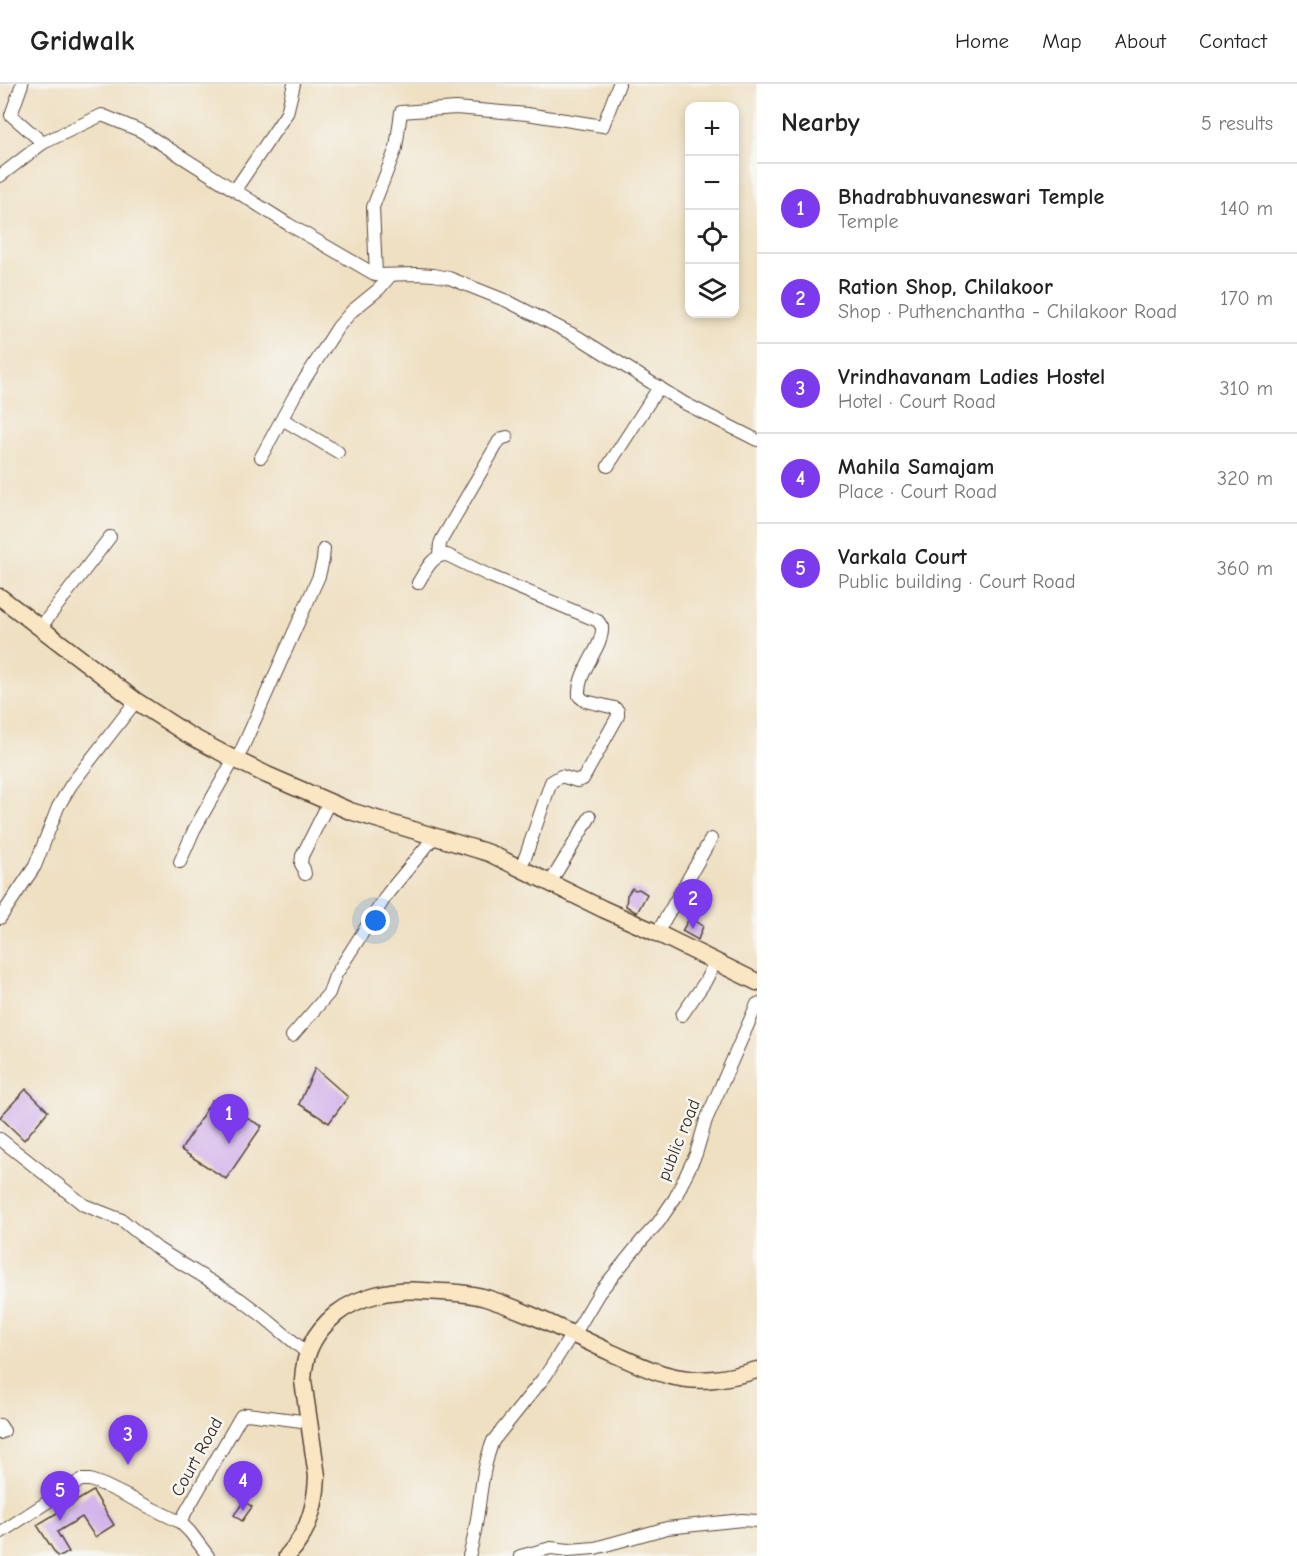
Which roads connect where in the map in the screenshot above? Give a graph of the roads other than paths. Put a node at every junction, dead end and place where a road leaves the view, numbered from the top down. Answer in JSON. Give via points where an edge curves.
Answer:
{"nodes":[{"id":1,"x":22,"y":84,"type":"edge"},
{"id":2,"x":294,"y":84,"type":"edge"},
{"id":3,"x":619,"y":84,"type":"edge"},
{"id":4,"x":42,"y":143,"type":"junction"},
{"id":5,"x":0,"y":176,"type":"edge"},
{"id":6,"x":235,"y":190,"type":"junction"},
{"id":7,"x":376,"y":275,"type":"junction"},
{"id":8,"x":391,"y":275,"type":"junction"},
{"id":9,"x":658,"y":387,"type":"junction"},
{"id":10,"x":282,"y":419,"type":"junction"},
{"id":11,"x":507,"y":437,"type":"dead end"},
{"id":12,"x":757,"y":440,"type":"edge"},
{"id":13,"x":338,"y":452,"type":"dead end"},
{"id":14,"x":261,"y":457,"type":"dead end"},
{"id":15,"x":608,"y":466,"type":"dead end"},
{"id":16,"x":110,"y":537,"type":"dead end"},
{"id":17,"x":324,"y":549,"type":"dead end"},
{"id":18,"x":439,"y":555,"type":"junction"},
{"id":19,"x":418,"y":583,"type":"dead end"},
{"id":20,"x":0,"y":597,"type":"edge"},
{"id":21,"x":40,"y":628,"type":"junction"},
{"id":22,"x":136,"y":701,"type":"junction"},
{"id":23,"x":235,"y":760,"type":"junction"},
{"id":24,"x":329,"y":802,"type":"junction"},
{"id":25,"x":590,"y":816,"type":"dead end"},
{"id":26,"x":435,"y":836,"type":"junction"},
{"id":27,"x":711,"y":839,"type":"dead end"},
{"id":28,"x":180,"y":862,"type":"dead end"},
{"id":29,"x":520,"y":868,"type":"junction"},
{"id":30,"x":305,"y":874,"type":"dead end"},
{"id":31,"x":550,"y":883,"type":"junction"},
{"id":32,"x":0,"y":918,"type":"edge"},
{"id":33,"x":657,"y":933,"type":"junction"},
{"id":34,"x":715,"y":962,"type":"junction"},
{"id":35,"x":757,"y":982,"type":"edge"},
{"id":36,"x":757,"y":1004,"type":"edge"},
{"id":37,"x":682,"y":1015,"type":"dead end"},
{"id":38,"x":292,"y":1036,"type":"dead end"},
{"id":39,"x":0,"y":1139,"type":"edge"},
{"id":40,"x":573,"y":1335,"type":"junction"},
{"id":41,"x":307,"y":1353,"type":"junction"},
{"id":42,"x":757,"y":1370,"type":"edge"},
{"id":43,"x":309,"y":1422,"type":"junction"},
{"id":44,"x":0,"y":1425,"type":"edge"},
{"id":45,"x":0,"y":1432,"type":"edge"},
{"id":46,"x":757,"y":1521,"type":"edge"},
{"id":47,"x":180,"y":1522,"type":"junction"},
{"id":48,"x":0,"y":1533,"type":"edge"},
{"id":49,"x":473,"y":1555,"type":"edge"},
{"id":50,"x":208,"y":1556,"type":"edge"},
{"id":51,"x":288,"y":1556,"type":"edge"},
{"id":52,"x":520,"y":1556,"type":"edge"}],
"edges":[{"from":1,"to":4,"type":"street","via":[[11,115]]},
{"from":2,"to":6,"type":"street","via":[[287,113]]},
{"from":3,"to":7,"type":"street","via":[[603,126],[456,108],[401,112],[396,148],[373,207]]},
{"from":4,"to":5,"type":"street"},
{"from":4,"to":6,"type":"street","via":[[102,115],[141,131]]},
{"from":6,"to":7,"type":"street"},
{"from":7,"to":8,"type":"street"},
{"from":8,"to":9,"type":"street","via":[[442,277],[507,302],[578,337]]},
{"from":8,"to":10,"type":"street","via":[[380,290],[338,327]]},
{"from":9,"to":12,"type":"street"},
{"from":9,"to":15,"type":"street"},
{"from":10,"to":13,"type":"street"},
{"from":10,"to":14,"type":"street"},
{"from":11,"to":18,"type":"street","via":[[500,440],[442,539]]},
{"from":16,"to":21,"type":"street"},
{"from":17,"to":23,"type":"street","via":[[319,576]]},
{"from":18,"to":19,"type":"street"},
{"from":18,"to":29,"type":"street","via":[[598,621],[603,629],[585,670],[579,696],[615,708],[618,716],[583,779],[561,776],[551,782]]},
{"from":20,"to":21,"type":"main road"},
{"from":21,"to":22,"type":"main road"},
{"from":22,"to":23,"type":"main road"},
{"from":22,"to":32,"type":"street","via":[[71,786],[58,807],[35,866]]},
{"from":23,"to":24,"type":"main road"},
{"from":23,"to":28,"type":"street"},
{"from":24,"to":26,"type":"main road"},
{"from":24,"to":30,"type":"street","via":[[302,856]]},
{"from":25,"to":31,"type":"street"},
{"from":26,"to":29,"type":"main road","via":[[489,853]]},
{"from":26,"to":38,"type":"street","via":[[388,892],[335,976],[329,993]]},
{"from":27,"to":33,"type":"street"},
{"from":29,"to":31,"type":"main road"},
{"from":31,"to":33,"type":"main road"},
{"from":33,"to":34,"type":"main road"},
{"from":34,"to":35,"type":"main road"},
{"from":34,"to":37,"type":"street"},
{"from":36,"to":40,"type":"street","name":"public road","via":[[675,1198],[599,1293]]},
{"from":39,"to":41,"type":"street","via":[[84,1205],[122,1220],[158,1249],[240,1299]]},
{"from":40,"to":41,"type":"main road","via":[[484,1297],[412,1290],[384,1293],[353,1303],[322,1327]]},
{"from":40,"to":42,"type":"main road","via":[[667,1375],[712,1380]]},
{"from":40,"to":49,"type":"street","name":"public road","via":[[493,1441],[481,1485]]},
{"from":41,"to":43,"type":"main road","via":[[303,1381]]},
{"from":43,"to":47,"type":"street","name":"Court Road","via":[[242,1416]]},
{"from":43,"to":51,"type":"main road","via":[[316,1492],[310,1519]]},
{"from":44,"to":45,"type":"street","via":[[4,1431]]},
{"from":46,"to":52,"type":"street","via":[[667,1528],[595,1548],[550,1548]]},
{"from":47,"to":48,"type":"street","name":"Court Road","via":[[104,1485],[81,1480]]},
{"from":47,"to":50,"type":"street"}]}
